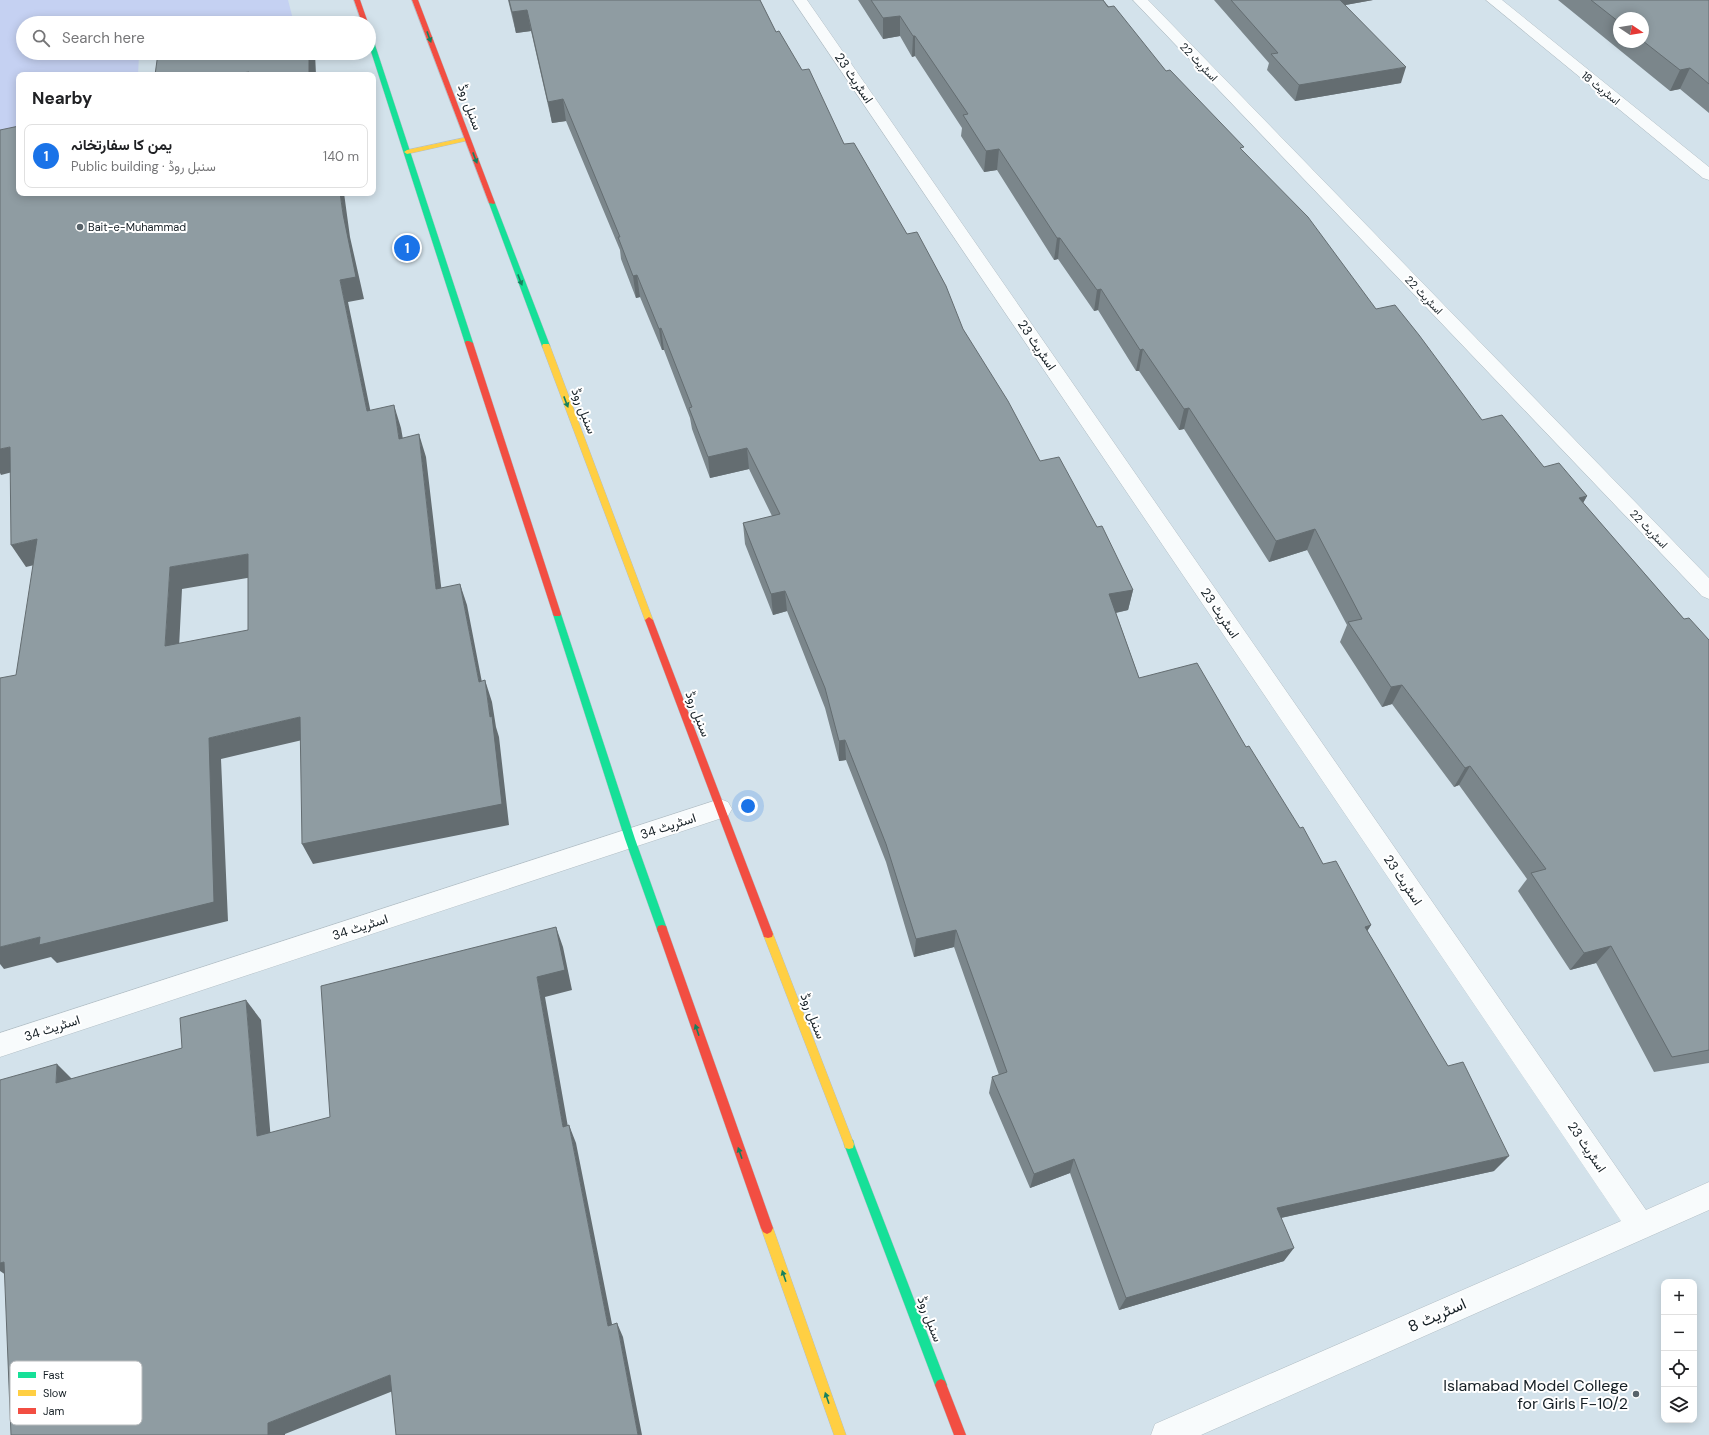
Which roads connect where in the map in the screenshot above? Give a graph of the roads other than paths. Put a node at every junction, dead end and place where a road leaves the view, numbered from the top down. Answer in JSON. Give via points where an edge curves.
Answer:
{"nodes":[{"id":1,"x":357,"y":0,"type":"edge"},
{"id":2,"x":416,"y":0,"type":"edge"},
{"id":3,"x":800,"y":0,"type":"edge"},
{"id":4,"x":1140,"y":0,"type":"edge"},
{"id":5,"x":1493,"y":0,"type":"edge"},
{"id":6,"x":363,"y":16,"type":"edge"},
{"id":7,"x":376,"y":57,"type":"edge"},
{"id":8,"x":468,"y":139,"type":"junction"},
{"id":9,"x":407,"y":152,"type":"junction"},
{"id":10,"x":1709,"y":175,"type":"edge"},
{"id":11,"x":1709,"y":591,"type":"edge"},
{"id":12,"x":720,"y":809,"type":"junction"},
{"id":13,"x":630,"y":839,"type":"junction"},
{"id":14,"x":0,"y":1045,"type":"edge"},
{"id":15,"x":1709,"y":1196,"type":"edge"},
{"id":16,"x":1640,"y":1225,"type":"junction"},
{"id":17,"x":840,"y":1435,"type":"edge"},
{"id":18,"x":960,"y":1435,"type":"edge"},
{"id":19,"x":1166,"y":1435,"type":"edge"}],
"edges":[{"from":1,"to":6,"type":"street"},
{"from":2,"to":8,"type":"street","name":"سنبل روڈ","one_way":true},
{"from":3,"to":16,"type":"street","name":"اسٹریٹ 23"},
{"from":4,"to":11,"type":"street","name":"اسٹریٹ 22"},
{"from":5,"to":10,"type":"street","name":"اسٹریٹ 18"},
{"from":7,"to":9,"type":"street"},
{"from":8,"to":9,"type":"street"},
{"from":8,"to":12,"type":"street","name":"سنبل روڈ","one_way":true},
{"from":9,"to":13,"type":"street"},
{"from":12,"to":13,"type":"street","name":"اسٹریٹ 34"},
{"from":12,"to":18,"type":"street","name":"سنبل روڈ"},
{"from":13,"to":14,"type":"street","name":"اسٹریٹ 34"},
{"from":17,"to":13,"type":"street","one_way":true},
{"from":15,"to":16,"type":"street","name":"اسٹریٹ 8"},
{"from":16,"to":19,"type":"street","name":"اسٹریٹ 8"}]}
